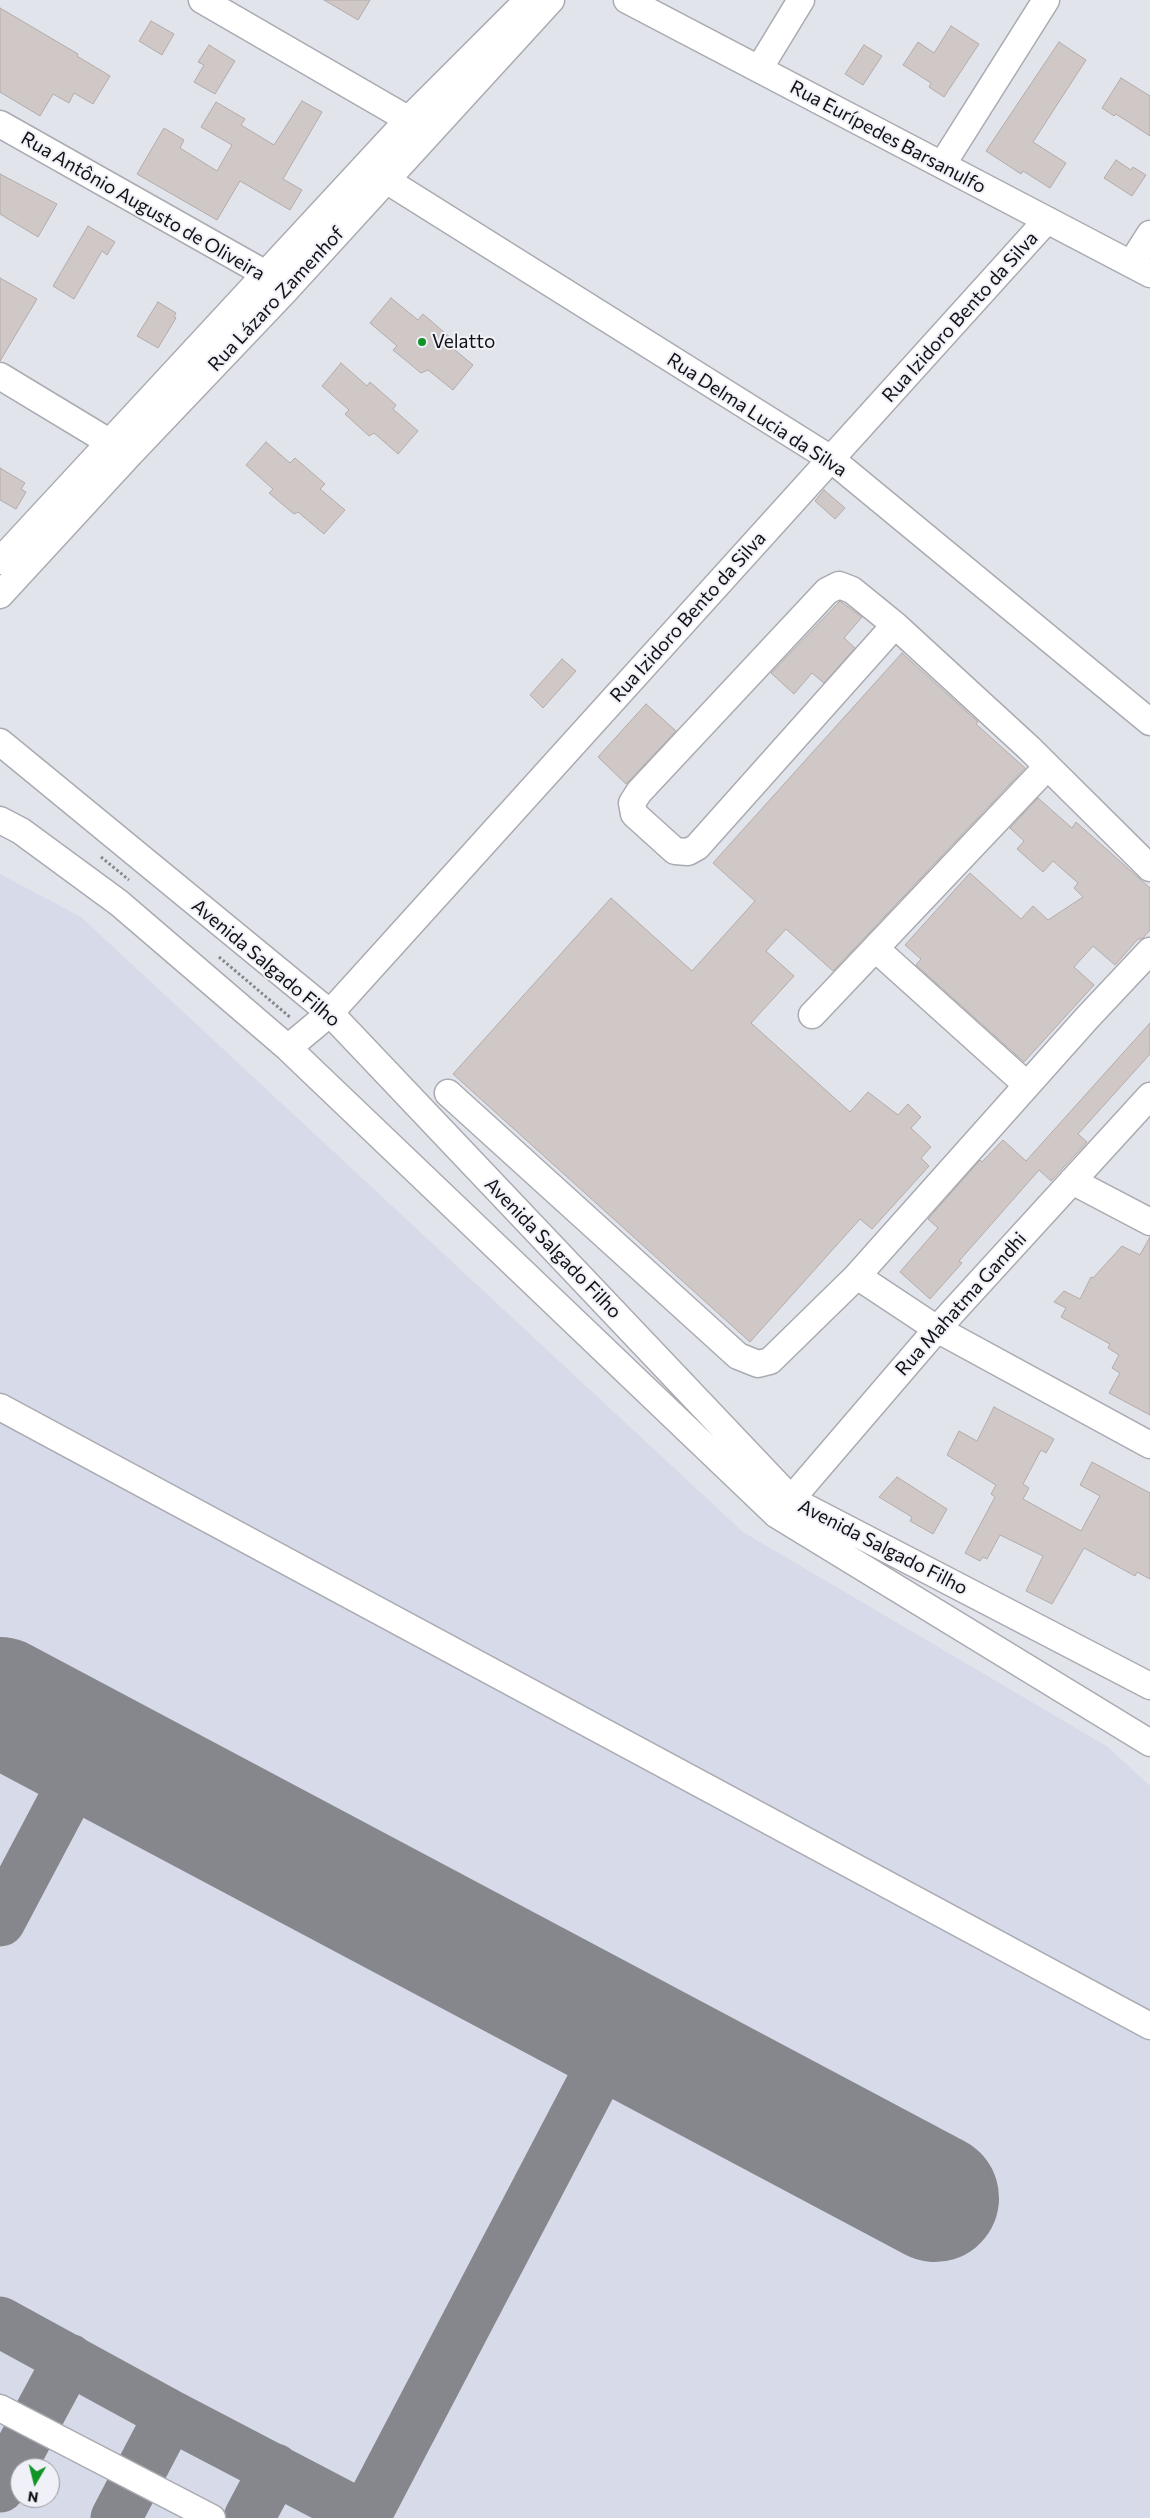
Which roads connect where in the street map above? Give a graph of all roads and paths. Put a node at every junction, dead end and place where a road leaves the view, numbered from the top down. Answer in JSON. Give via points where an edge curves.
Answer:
{"nodes":[{"id":1,"x":202,"y":0,"type":"edge"},
{"id":2,"x":528,"y":0,"type":"edge"},
{"id":3,"x":551,"y":0,"type":"edge"},
{"id":4,"x":627,"y":0,"type":"edge"},
{"id":5,"x":801,"y":0,"type":"edge"},
{"id":6,"x":1046,"y":0,"type":"edge"},
{"id":7,"x":759,"y":69,"type":"junction"},
{"id":8,"x":408,"y":120,"type":"junction"},
{"id":9,"x":0,"y":124,"type":"edge"},
{"id":10,"x":431,"y":132,"type":"junction"},
{"id":11,"x":942,"y":165,"type":"junction"},
{"id":12,"x":386,"y":180,"type":"junction"},
{"id":13,"x":1047,"y":220,"type":"junction"},
{"id":14,"x":1150,"y":234,"type":"edge"},
{"id":15,"x":1140,"y":269,"type":"edge"},
{"id":16,"x":264,"y":273,"type":"junction"},
{"id":17,"x":284,"y":292,"type":"junction"},
{"id":18,"x":0,"y":376,"type":"edge"},
{"id":19,"x":120,"y":448,"type":"junction"},
{"id":20,"x":831,"y":459,"type":"junction"},
{"id":21,"x":0,"y":561,"type":"edge"},
{"id":22,"x":0,"y":595,"type":"edge"},
{"id":23,"x":895,"y":625,"type":"junction"},
{"id":24,"x":1150,"y":722,"type":"edge"},
{"id":25,"x":0,"y":742,"type":"edge"},
{"id":26,"x":1048,"y":767,"type":"junction"},
{"id":27,"x":0,"y":820,"type":"edge"},
{"id":28,"x":1150,"y":868,"type":"edge"},
{"id":29,"x":876,"y":949,"type":"junction"},
{"id":30,"x":1150,"y":951,"type":"edge"},
{"id":31,"x":330,"y":1014,"type":"junction"},
{"id":32,"x":812,"y":1016,"type":"dead end"},
{"id":33,"x":288,"y":1048,"type":"junction"},
{"id":34,"x":1027,"y":1085,"type":"junction"},
{"id":35,"x":448,"y":1093,"type":"dead end"},
{"id":36,"x":1150,"y":1096,"type":"edge"},
{"id":37,"x":1072,"y":1181,"type":"junction"},
{"id":38,"x":1150,"y":1222,"type":"edge"},
{"id":39,"x":857,"y":1276,"type":"junction"},
{"id":40,"x":937,"y":1329,"type":"junction"},
{"id":41,"x":0,"y":1407,"type":"edge"},
{"id":42,"x":1150,"y":1445,"type":"edge"},
{"id":43,"x":784,"y":1508,"type":"junction"},
{"id":44,"x":1150,"y":1686,"type":"edge"},
{"id":45,"x":1150,"y":1743,"type":"edge"},
{"id":46,"x":1150,"y":2026,"type":"edge"},
{"id":47,"x":0,"y":2408,"type":"edge"},
{"id":48,"x":212,"y":2518,"type":"edge"}],
"edges":[{"from":1,"to":8,"type":"street"},
{"from":2,"to":8,"type":"street","name":"Rua Lázaro Zamenhof"},
{"from":3,"to":10,"type":"street","name":"Rua Lázaro Zamenhof"},
{"from":4,"to":7,"type":"street","name":"Rua Eurípedes Barsanulfo"},
{"from":5,"to":7,"type":"street"},
{"from":6,"to":11,"type":"street"},
{"from":7,"to":11,"type":"street","name":"Rua Eurípedes Barsanulfo"},
{"from":8,"to":10,"type":"street"},
{"from":8,"to":16,"type":"street","name":"Rua Lázaro Zamenhof"},
{"from":9,"to":16,"type":"street","name":"Rua Antônio Augusto de Oliveira"},
{"from":10,"to":12,"type":"street","name":"Rua Lázaro Zamenhof"},
{"from":11,"to":13,"type":"street","name":"Rua Eurípedes Barsanulfo"},
{"from":12,"to":17,"type":"street","name":"Rua Lázaro Zamenhof"},
{"from":12,"to":20,"type":"street","name":"Rua Delma Lucia da Silva"},
{"from":13,"to":15,"type":"street","name":"Rua Eurípedes Barsanulfo"},
{"from":13,"to":20,"type":"street","name":"Rua Izidoro Bento da Silva"},
{"from":14,"to":15,"type":"street"},
{"from":16,"to":17,"type":"street","name":"Rua Antônio Augusto de Oliveira"},
{"from":16,"to":19,"type":"street","name":"Rua Lázaro Zamenhof"},
{"from":17,"to":19,"type":"street","name":"Rua Lázaro Zamenhof"},
{"from":18,"to":19,"type":"street"},
{"from":19,"to":21,"type":"street","name":"Rua Lázaro Zamenhof"},
{"from":19,"to":22,"type":"street","name":"Rua Lázaro Zamenhof"},
{"from":20,"to":24,"type":"street","name":"Rua Delma Lucia da Silva"},
{"from":20,"to":31,"type":"street","name":"Rua Izidoro Bento da Silva"},
{"from":23,"to":23,"type":"street","via":[[697,847],[688,852],[675,851],[634,814],[632,803],[639,792],[828,591],[839,585],[852,590]]},
{"from":23,"to":26,"type":"street"},
{"from":25,"to":31,"type":"street","name":"Avenida Salgado Filho"},
{"from":26,"to":28,"type":"street"},
{"from":26,"to":29,"type":"street"},
{"from":27,"to":33,"type":"street","via":[[21,831],[119,903]]},
{"from":29,"to":32,"type":"street"},
{"from":29,"to":34,"type":"street"},
{"from":30,"to":34,"type":"street"},
{"from":31,"to":33,"type":"street","name":"Rua Izidoro Bento da Silva"},
{"from":31,"to":43,"type":"street","name":"Avenida Salgado Filho"},
{"from":33,"to":43,"type":"street"},
{"from":34,"to":39,"type":"street"},
{"from":35,"to":39,"type":"street","via":[[738,1356],[758,1364],[770,1360]]},
{"from":36,"to":37,"type":"street","name":"Rua Mahatma Gandhi"},
{"from":37,"to":38,"type":"street"},
{"from":37,"to":40,"type":"street","name":"Rua Mahatma Gandhi"},
{"from":39,"to":40,"type":"street"},
{"from":40,"to":42,"type":"street"},
{"from":40,"to":43,"type":"street","name":"Rua Mahatma Gandhi"},
{"from":41,"to":46,"type":"street"},
{"from":43,"to":44,"type":"street","name":"Avenida Salgado Filho"},
{"from":43,"to":45,"type":"street","name":"Avenida Salgado Filho"},
{"from":47,"to":48,"type":"street"}]}
